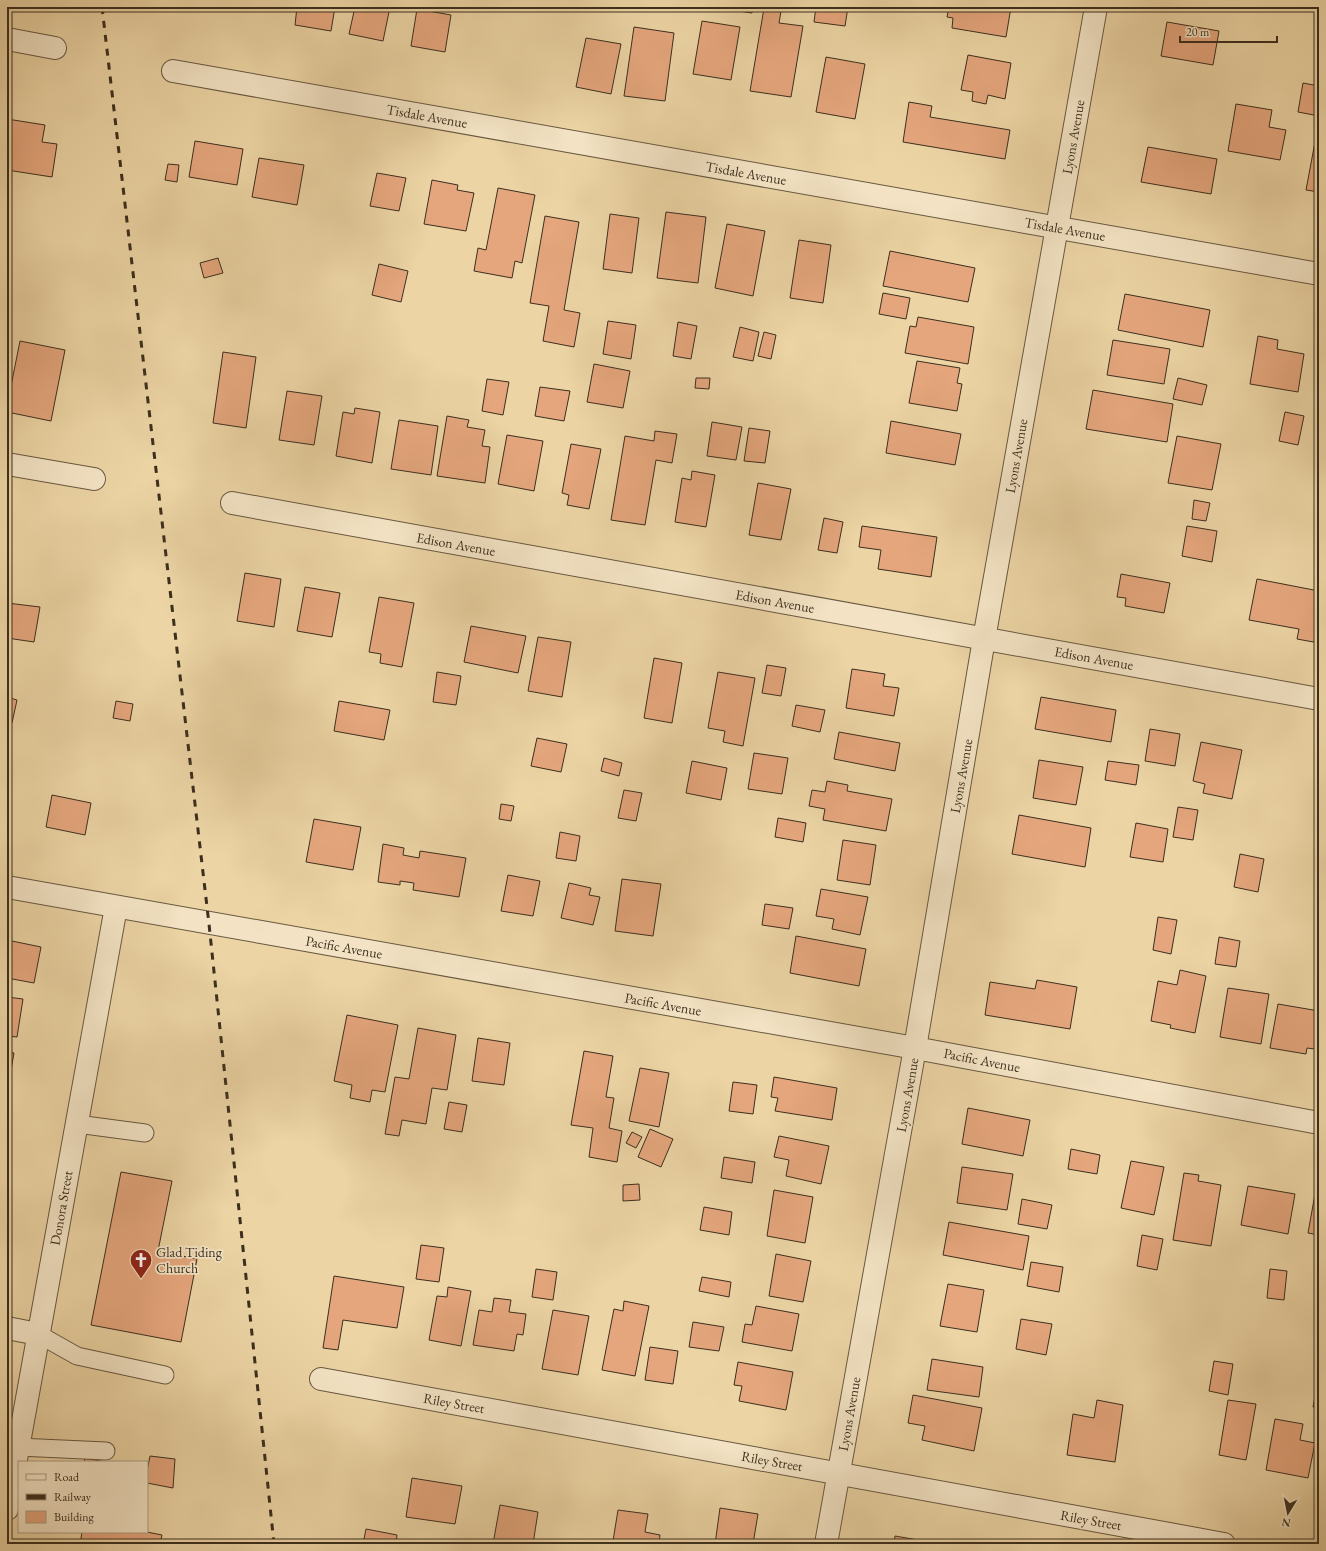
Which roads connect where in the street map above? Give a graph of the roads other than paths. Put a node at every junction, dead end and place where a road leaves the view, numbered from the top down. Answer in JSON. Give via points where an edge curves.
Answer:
{"nodes":[{"id":1,"x":1096,"y":7,"type":"edge"},
{"id":2,"x":7,"y":39,"type":"edge"},
{"id":3,"x":55,"y":48,"type":"dead end"},
{"id":4,"x":172,"y":71,"type":"dead end"},
{"id":5,"x":1057,"y":228,"type":"junction"},
{"id":6,"x":1319,"y":274,"type":"edge"},
{"id":7,"x":7,"y":464,"type":"edge"},
{"id":8,"x":94,"y":479,"type":"dead end"},
{"id":9,"x":232,"y":503,"type":"dead end"},
{"id":10,"x":984,"y":639,"type":"junction"},
{"id":11,"x":1319,"y":699,"type":"edge"},
{"id":12,"x":7,"y":887,"type":"edge"},
{"id":13,"x":116,"y":907,"type":"junction"},
{"id":14,"x":915,"y":1048,"type":"junction"},
{"id":15,"x":1319,"y":1123,"type":"edge"},
{"id":16,"x":76,"y":1124,"type":"junction"},
{"id":17,"x":145,"y":1133,"type":"dead end"},
{"id":18,"x":7,"y":1328,"type":"edge"},
{"id":19,"x":38,"y":1334,"type":"junction"},
{"id":20,"x":165,"y":1375,"type":"dead end"},
{"id":21,"x":321,"y":1379,"type":"dead end"},
{"id":22,"x":18,"y":1447,"type":"junction"},
{"id":23,"x":106,"y":1451,"type":"dead end"},
{"id":24,"x":838,"y":1474,"type":"junction"},
{"id":25,"x":7,"y":1509,"type":"edge"},
{"id":26,"x":826,"y":1544,"type":"edge"},
{"id":27,"x":1224,"y":1544,"type":"edge"}],
"edges":[{"from":1,"to":5,"type":"street","name":"Lyons Avenue"},
{"from":2,"to":3,"type":"street"},
{"from":4,"to":5,"type":"street","name":"Tisdale Avenue"},
{"from":5,"to":6,"type":"street","name":"Tisdale Avenue"},
{"from":5,"to":10,"type":"street","name":"Lyons Avenue"},
{"from":7,"to":8,"type":"street"},
{"from":9,"to":10,"type":"street","name":"Edison Avenue"},
{"from":10,"to":11,"type":"street","name":"Edison Avenue"},
{"from":10,"to":14,"type":"street","name":"Lyons Avenue"},
{"from":12,"to":13,"type":"street","name":"Pacific Avenue"},
{"from":13,"to":14,"type":"street","name":"Pacific Avenue"},
{"from":13,"to":16,"type":"street","name":"Donora Street"},
{"from":14,"to":15,"type":"street","name":"Pacific Avenue"},
{"from":14,"to":24,"type":"street","name":"Lyons Avenue"},
{"from":16,"to":17,"type":"lane"},
{"from":16,"to":19,"type":"street","name":"Donora Street"},
{"from":18,"to":19,"type":"street"},
{"from":19,"to":20,"type":"lane","via":[[77,1356]]},
{"from":19,"to":22,"type":"street","name":"Donora Street"},
{"from":21,"to":24,"type":"street","name":"Riley Street"},
{"from":22,"to":23,"type":"lane"},
{"from":22,"to":25,"type":"street","name":"Donora Street"},
{"from":24,"to":26,"type":"street","name":"Lyons Avenue"},
{"from":24,"to":27,"type":"street","name":"Riley Street"}]}
